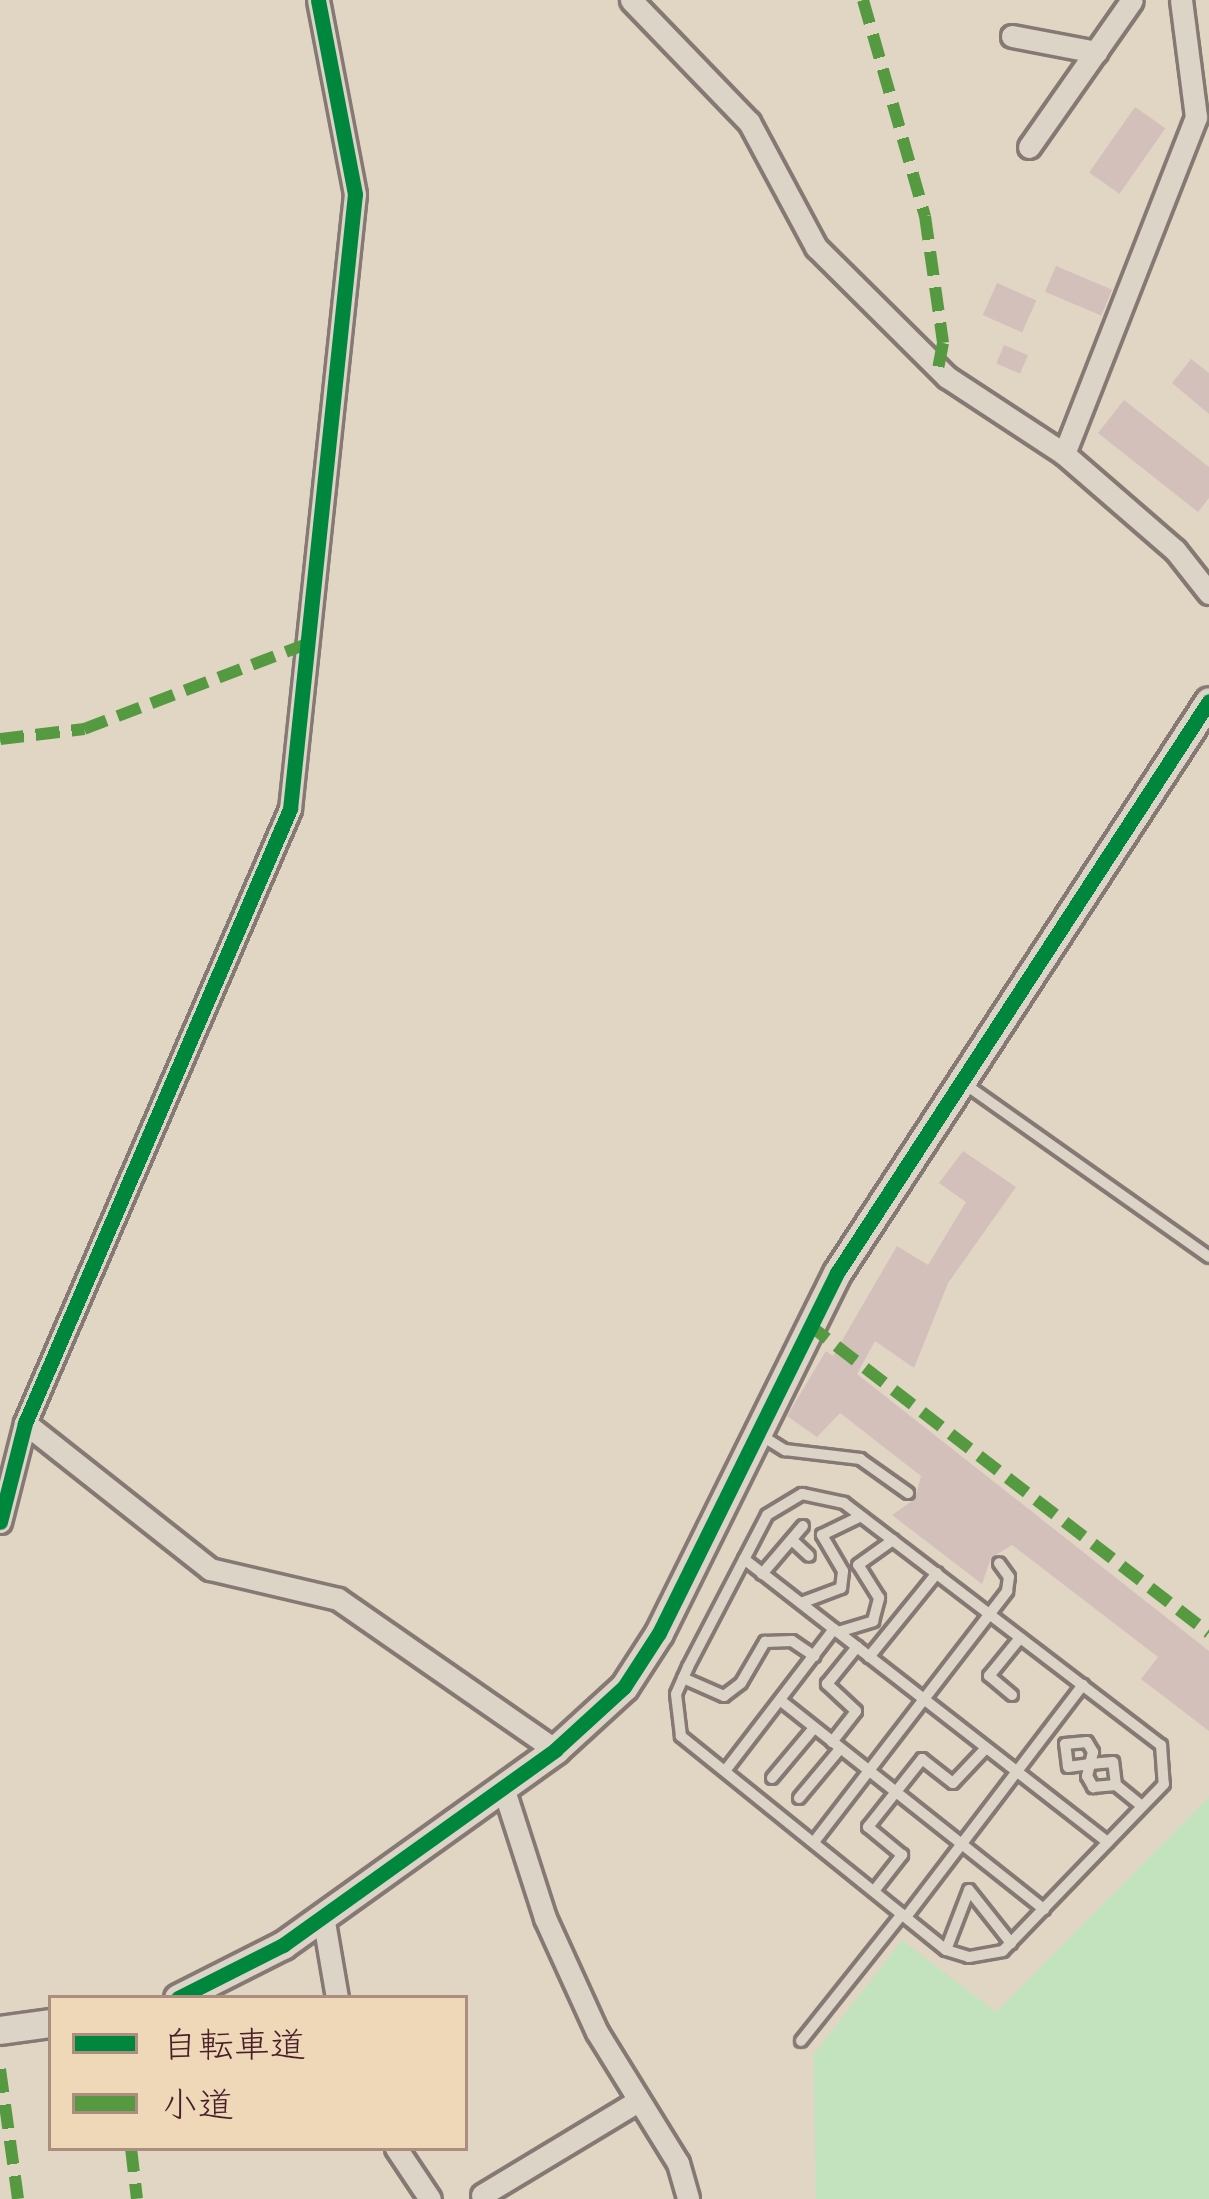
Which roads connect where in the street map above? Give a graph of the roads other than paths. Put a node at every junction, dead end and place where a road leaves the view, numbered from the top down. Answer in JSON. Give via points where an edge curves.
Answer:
{"nodes":[{"id":1,"x":318,"y":0,"type":"edge"},
{"id":2,"x":631,"y":0,"type":"edge"},
{"id":3,"x":1132,"y":0,"type":"edge"},
{"id":4,"x":1181,"y":0,"type":"edge"},
{"id":5,"x":1012,"y":36,"type":"dead end"},
{"id":6,"x":1096,"y":52,"type":"junction"},
{"id":7,"x":1029,"y":147,"type":"dead end"},
{"id":8,"x":1064,"y":454,"type":"junction"},
{"id":9,"x":1209,"y":593,"type":"edge"},
{"id":10,"x":1209,"y":701,"type":"edge"},
{"id":11,"x":961,"y":1082,"type":"junction"},
{"id":12,"x":1209,"y":1257,"type":"edge"},
{"id":13,"x":25,"y":1423,"type":"junction"},
{"id":14,"x":756,"y":1432,"type":"junction"},
{"id":15,"x":908,"y":1493,"type":"dead end"},
{"id":16,"x":861,"y":1516,"type":"junction"},
{"id":17,"x":0,"y":1522,"type":"edge"},
{"id":18,"x":803,"y":1526,"type":"dead end"},
{"id":19,"x":792,"y":1540,"type":"junction"},
{"id":20,"x":893,"y":1540,"type":"junction"},
{"id":21,"x":809,"y":1556,"type":"dead end"},
{"id":22,"x":744,"y":1559,"type":"junction"},
{"id":23,"x":999,"y":1562,"type":"dead end"},
{"id":24,"x":763,"y":1574,"type":"junction"},
{"id":25,"x":937,"y":1574,"type":"junction"},
{"id":26,"x":801,"y":1603,"type":"junction"},
{"id":27,"x":988,"y":1613,"type":"junction"},
{"id":28,"x":836,"y":1631,"type":"junction"},
{"id":29,"x":1020,"y":1638,"type":"junction"},
{"id":30,"x":857,"y":1647,"type":"junction"},
{"id":31,"x":814,"y":1656,"type":"junction"},
{"id":32,"x":869,"y":1657,"type":"junction"},
{"id":33,"x":683,"y":1678,"type":"junction"},
{"id":34,"x":1083,"y":1685,"type":"junction"},
{"id":35,"x":1012,"y":1695,"type":"dead end"},
{"id":36,"x":922,"y":1698,"type":"junction"},
{"id":37,"x":779,"y":1700,"type":"junction"},
{"id":38,"x":814,"y":1728,"type":"junction"},
{"id":39,"x":836,"y":1746,"type":"junction"},
{"id":40,"x":986,"y":1748,"type":"junction"},
{"id":41,"x":555,"y":1750,"type":"junction"},
{"id":42,"x":724,"y":1771,"type":"junction"},
{"id":43,"x":867,"y":1772,"type":"junction"},
{"id":44,"x":1017,"y":1772,"type":"junction"},
{"id":45,"x":772,"y":1778,"type":"dead end"},
{"id":46,"x":1116,"y":1785,"type":"junction"},
{"id":47,"x":502,"y":1787,"type":"junction"},
{"id":48,"x":896,"y":1794,"type":"junction"},
{"id":49,"x":800,"y":1798,"type":"dead end"},
{"id":50,"x":1142,"y":1806,"type":"junction"},
{"id":51,"x":814,"y":1843,"type":"junction"},
{"id":52,"x":1108,"y":1843,"type":"junction"},
{"id":53,"x":961,"y":1844,"type":"junction"},
{"id":54,"x":874,"y":1891,"type":"junction"},
{"id":55,"x":1044,"y":1909,"type":"junction"},
{"id":56,"x":904,"y":1915,"type":"junction"},
{"id":57,"x":323,"y":1916,"type":"junction"},
{"id":58,"x":1011,"y":1943,"type":"junction"},
{"id":59,"x":946,"y":1950,"type":"junction"},
{"id":60,"x":185,"y":1995,"type":"edge"},
{"id":61,"x":336,"y":1995,"type":"edge"},
{"id":62,"x":48,"y":2023,"type":"edge"},
{"id":63,"x":0,"y":2030,"type":"edge"},
{"id":64,"x":801,"y":2041,"type":"dead end"},
{"id":65,"x":638,"y":2102,"type":"junction"},
{"id":66,"x":397,"y":2151,"type":"edge"},
{"id":67,"x":482,"y":2195,"type":"dead end"},
{"id":68,"x":430,"y":2199,"type":"edge"},
{"id":69,"x":688,"y":2199,"type":"edge"}],
"edges":[{"from":1,"to":13,"type":"street","via":[[355,194],[290,809]]},
{"from":2,"to":8,"type":"street","via":[[748,122],[816,247],[947,377]]},
{"from":3,"to":6,"type":"street"},
{"from":4,"to":8,"type":"street","via":[[1196,117]]},
{"from":5,"to":6,"type":"street"},
{"from":6,"to":7,"type":"street"},
{"from":8,"to":9,"type":"street","via":[[1175,550]]},
{"from":10,"to":11,"type":"street"},
{"from":11,"to":12,"type":"lane"},
{"from":11,"to":14,"type":"street","via":[[813,1314]]},
{"from":13,"to":17,"type":"street"},
{"from":13,"to":41,"type":"street","via":[[210,1569],[338,1600]]},
{"from":14,"to":15,"type":"lane","via":[[784,1450],[860,1460]]},
{"from":14,"to":41,"type":"street","via":[[625,1688]]},
{"from":16,"to":20,"type":"lane"},
{"from":16,"to":22,"type":"lane","via":[[822,1495],[784,1499]]},
{"from":16,"to":26,"type":"lane","via":[[822,1535],[843,1571],[841,1588]]},
{"from":18,"to":19,"type":"lane"},
{"from":19,"to":21,"type":"lane"},
{"from":19,"to":24,"type":"lane"},
{"from":20,"to":25,"type":"lane"},
{"from":20,"to":28,"type":"lane","via":[[858,1564],[879,1598],[873,1621]]},
{"from":22,"to":24,"type":"lane"},
{"from":22,"to":33,"type":"lane"},
{"from":23,"to":27,"type":"lane","via":[[1010,1577],[1007,1591]]},
{"from":24,"to":26,"type":"lane"},
{"from":25,"to":27,"type":"lane"},
{"from":25,"to":32,"type":"lane"},
{"from":26,"to":28,"type":"lane"},
{"from":27,"to":29,"type":"lane"},
{"from":27,"to":36,"type":"lane"},
{"from":28,"to":30,"type":"lane"},
{"from":28,"to":31,"type":"lane"},
{"from":29,"to":34,"type":"lane"},
{"from":29,"to":35,"type":"lane","via":[[989,1676]]},
{"from":30,"to":32,"type":"lane"},
{"from":30,"to":39,"type":"lane","via":[[826,1684],[856,1711]]},
{"from":31,"to":33,"type":"lane","via":[[792,1641],[765,1642],[724,1696]]},
{"from":31,"to":37,"type":"lane"},
{"from":32,"to":36,"type":"lane"},
{"from":33,"to":42,"type":"lane","via":[[674,1714],[681,1736]]},
{"from":34,"to":44,"type":"lane"},
{"from":34,"to":50,"type":"lane","via":[[1161,1745],[1164,1784]]},
{"from":36,"to":40,"type":"lane"},
{"from":36,"to":43,"type":"lane"},
{"from":37,"to":38,"type":"lane"},
{"from":37,"to":42,"type":"lane"},
{"from":38,"to":39,"type":"lane"},
{"from":38,"to":45,"type":"lane"},
{"from":39,"to":43,"type":"lane"},
{"from":39,"to":49,"type":"lane"},
{"from":40,"to":44,"type":"lane"},
{"from":40,"to":48,"type":"lane","via":[[953,1783],[922,1759]]},
{"from":41,"to":47,"type":"street"},
{"from":42,"to":51,"type":"lane"},
{"from":43,"to":48,"type":"lane"},
{"from":43,"to":51,"type":"lane"},
{"from":44,"to":52,"type":"lane"},
{"from":44,"to":53,"type":"lane"},
{"from":46,"to":46,"type":"lane","via":[[1093,1787],[1090,1764],[1113,1762]]},
{"from":46,"to":50,"type":"lane"},
{"from":47,"to":57,"type":"street"},
{"from":47,"to":65,"type":"street","via":[[545,1918]]},
{"from":48,"to":53,"type":"lane"},
{"from":48,"to":54,"type":"lane","via":[[868,1827],[902,1855]]},
{"from":50,"to":52,"type":"lane"},
{"from":51,"to":54,"type":"lane"},
{"from":52,"to":55,"type":"lane"},
{"from":53,"to":55,"type":"lane"},
{"from":53,"to":56,"type":"lane"},
{"from":54,"to":56,"type":"lane"},
{"from":55,"to":58,"type":"lane"},
{"from":56,"to":59,"type":"lane"},
{"from":56,"to":64,"type":"lane"},
{"from":57,"to":60,"type":"street","via":[[245,1968]]},
{"from":57,"to":61,"type":"street"},
{"from":58,"to":59,"type":"lane","via":[[983,1956]]},
{"from":58,"to":59,"type":"lane","via":[[969,1890]]},
{"from":62,"to":63,"type":"street"},
{"from":65,"to":67,"type":"street"},
{"from":65,"to":69,"type":"street","via":[[678,2163]]},
{"from":66,"to":68,"type":"street"}]}
